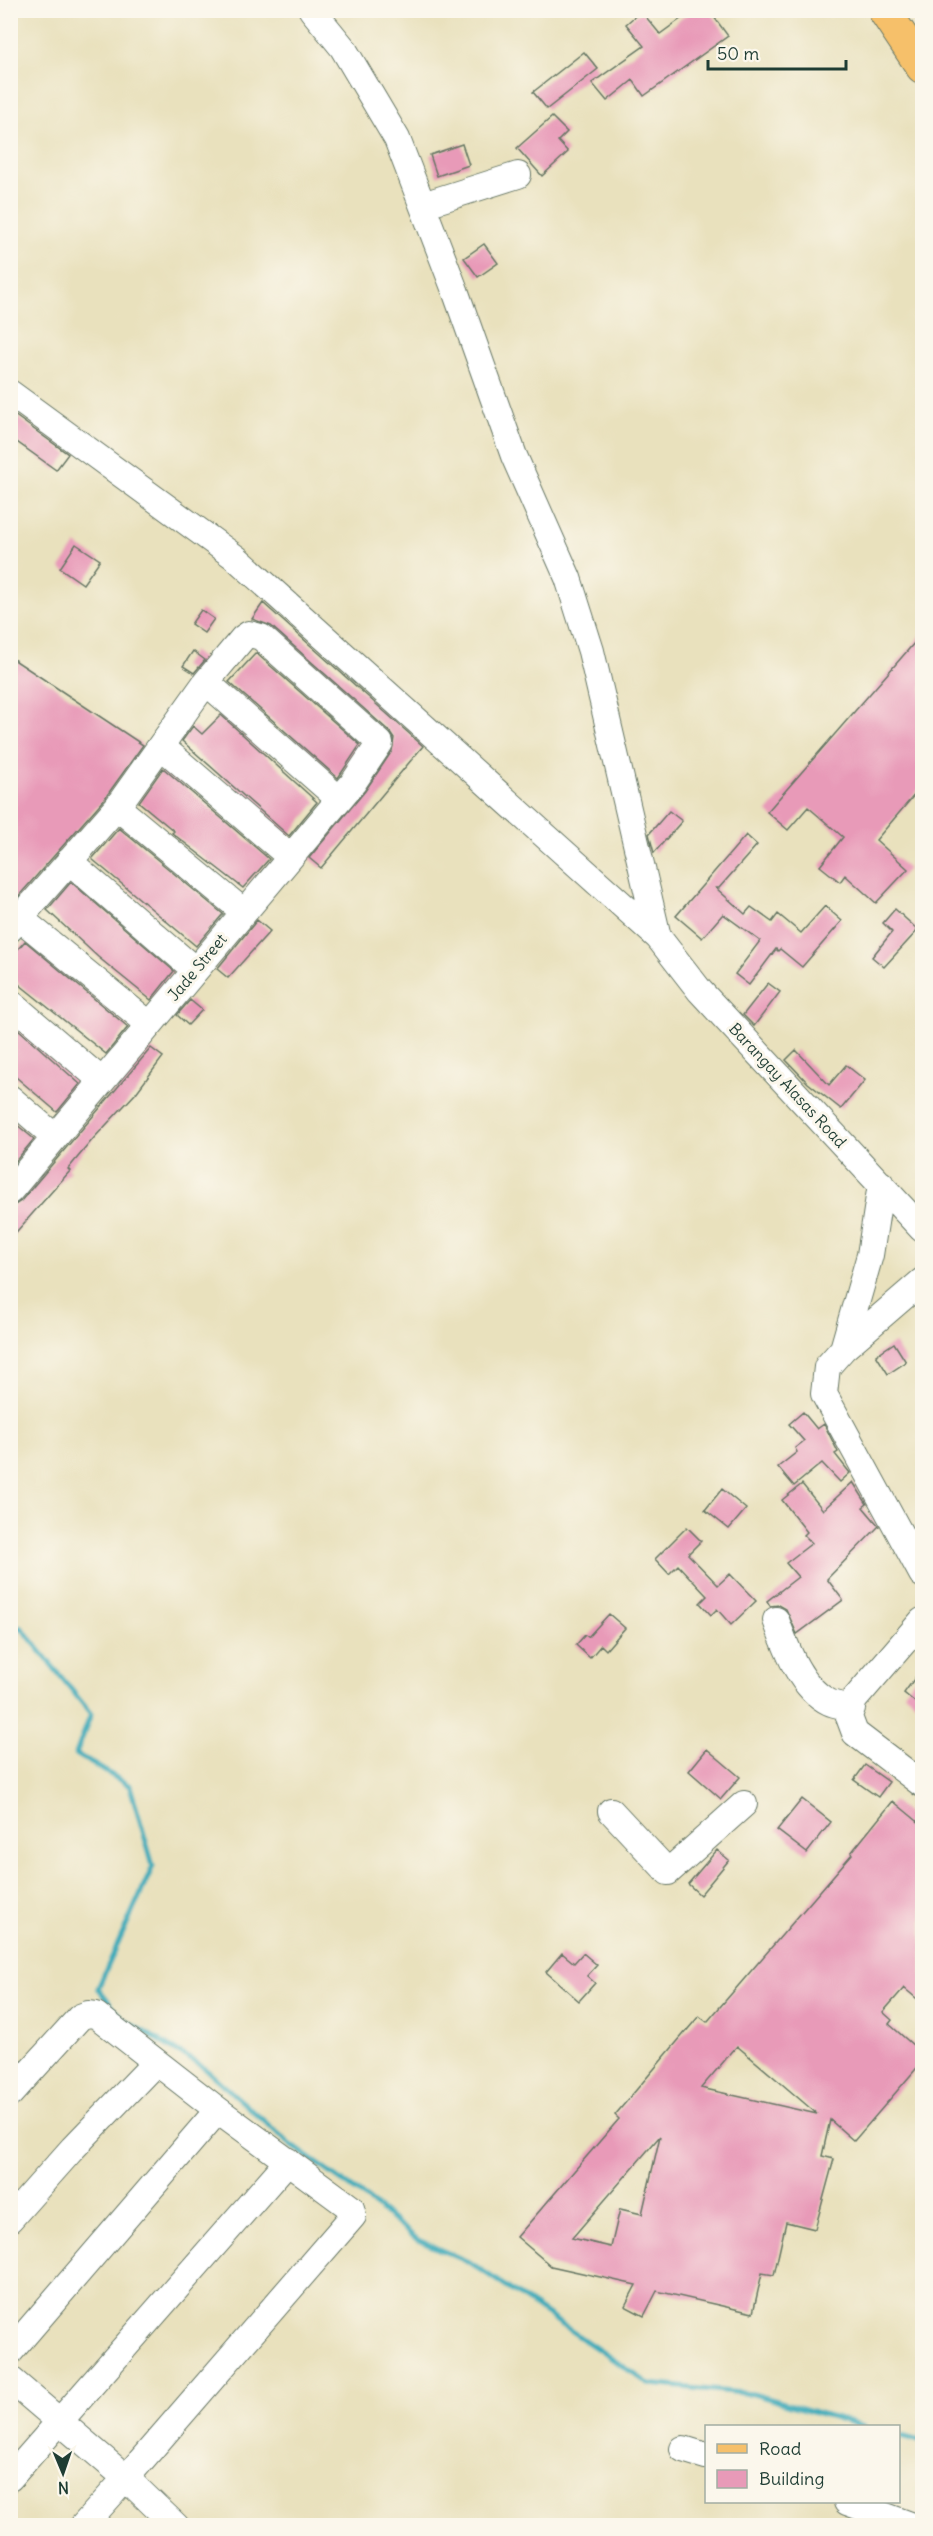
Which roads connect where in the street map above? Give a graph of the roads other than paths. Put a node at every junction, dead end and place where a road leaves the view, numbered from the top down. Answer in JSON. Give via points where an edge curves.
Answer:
{"nodes":[{"id":1,"x":312,"y":10,"type":"edge"},
{"id":2,"x":884,"y":10,"type":"edge"},
{"id":3,"x":922,"y":67,"type":"edge"},
{"id":4,"x":518,"y":176,"type":"dead end"},
{"id":5,"x":423,"y":205,"type":"junction"},
{"id":6,"x":10,"y":393,"type":"edge"},
{"id":7,"x":206,"y":682,"type":"junction"},
{"id":8,"x":161,"y":746,"type":"junction"},
{"id":9,"x":339,"y":799,"type":"junction"},
{"id":10,"x":117,"y":807,"type":"junction"},
{"id":11,"x":290,"y":858,"type":"junction"},
{"id":12,"x":69,"y":861,"type":"junction"},
{"id":13,"x":244,"y":912,"type":"junction"},
{"id":14,"x":16,"y":924,"type":"edge"},
{"id":15,"x":658,"y":937,"type":"junction"},
{"id":16,"x":195,"y":970,"type":"junction"},
{"id":17,"x":10,"y":1002,"type":"edge"},
{"id":18,"x":150,"y":1024,"type":"junction"},
{"id":19,"x":102,"y":1081,"type":"junction"},
{"id":20,"x":10,"y":1098,"type":"edge"},
{"id":21,"x":55,"y":1137,"type":"junction"},
{"id":22,"x":881,"y":1184,"type":"junction"},
{"id":23,"x":11,"y":1190,"type":"edge"},
{"id":24,"x":922,"y":1229,"type":"edge"},
{"id":25,"x":922,"y":1281,"type":"edge"},
{"id":26,"x":843,"y":1349,"type":"junction"},
{"id":27,"x":922,"y":1574,"type":"edge"},
{"id":28,"x":776,"y":1620,"type":"dead end"},
{"id":29,"x":922,"y":1621,"type":"edge"},
{"id":30,"x":852,"y":1708,"type":"junction"},
{"id":31,"x":922,"y":1784,"type":"edge"},
{"id":32,"x":744,"y":1804,"type":"dead end"},
{"id":33,"x":611,"y":1811,"type":"dead end"},
{"id":34,"x":156,"y":2062,"type":"junction"},
{"id":35,"x":10,"y":2094,"type":"edge"},
{"id":36,"x":218,"y":2110,"type":"junction"},
{"id":37,"x":288,"y":2161,"type":"junction"},
{"id":38,"x":10,"y":2219,"type":"edge"},
{"id":39,"x":10,"y":2352,"type":"edge"},
{"id":40,"x":10,"y":2379,"type":"edge"},
{"id":41,"x":61,"y":2422,"type":"junction"},
{"id":42,"x":10,"y":2478,"type":"edge"},
{"id":43,"x":126,"y":2478,"type":"junction"},
{"id":44,"x":850,"y":2503,"type":"edge"},
{"id":45,"x":83,"y":2526,"type":"edge"},
{"id":46,"x":176,"y":2526,"type":"edge"},
{"id":47,"x":913,"y":2526,"type":"edge"}],
"edges":[{"from":1,"to":5,"type":"street","via":[[372,93],[398,139]]},
{"from":2,"to":3,"type":"main road"},
{"from":4,"to":5,"type":"street"},
{"from":5,"to":15,"type":"street","via":[[514,456],[568,578],[591,651]]},
{"from":6,"to":15,"type":"street","via":[[236,558]]},
{"from":7,"to":8,"type":"street"},
{"from":7,"to":9,"type":"street"},
{"from":7,"to":9,"type":"street","name":"Jade Street","via":[[243,638],[257,635],[379,741],[379,747]]},
{"from":8,"to":10,"type":"street"},
{"from":8,"to":11,"type":"street"},
{"from":9,"to":11,"type":"street","name":"Jade Street"},
{"from":10,"to":12,"type":"street"},
{"from":10,"to":13,"type":"street"},
{"from":11,"to":13,"type":"street","name":"Jade Street"},
{"from":12,"to":14,"type":"street"},
{"from":12,"to":16,"type":"street"},
{"from":13,"to":16,"type":"street","name":"Jade Street"},
{"from":14,"to":18,"type":"street"},
{"from":15,"to":22,"type":"street","name":"Barangay Alasas Road","via":[[700,991]]},
{"from":16,"to":18,"type":"street","name":"Jade Street"},
{"from":17,"to":19,"type":"street"},
{"from":18,"to":19,"type":"street","name":"Jade Street"},
{"from":19,"to":21,"type":"street","name":"Jade Street"},
{"from":20,"to":21,"type":"street"},
{"from":21,"to":23,"type":"street","name":"Jade Street"},
{"from":22,"to":24,"type":"street","name":"Barangay Alasas Road"},
{"from":22,"to":26,"type":"street","via":[[870,1256]]},
{"from":25,"to":26,"type":"street"},
{"from":26,"to":27,"type":"street","via":[[827,1367],[824,1394]]},
{"from":28,"to":30,"type":"street","via":[[792,1664],[819,1696],[829,1703]]},
{"from":29,"to":30,"type":"street","via":[[854,1700]]},
{"from":30,"to":31,"type":"street","via":[[849,1718],[855,1733]]},
{"from":32,"to":33,"type":"street","via":[[668,1872]]},
{"from":34,"to":35,"type":"street","via":[[96,2015],[88,2014],[80,2017]]},
{"from":34,"to":36,"type":"street"},
{"from":34,"to":38,"type":"street"},
{"from":36,"to":37,"type":"street"},
{"from":36,"to":39,"type":"street"},
{"from":37,"to":41,"type":"street"},
{"from":37,"to":43,"type":"street","via":[[342,2200],[353,2216]]},
{"from":40,"to":41,"type":"street"},
{"from":41,"to":42,"type":"street"},
{"from":41,"to":43,"type":"street"},
{"from":43,"to":45,"type":"street"},
{"from":43,"to":46,"type":"street"},
{"from":44,"to":47,"type":"street"}]}
